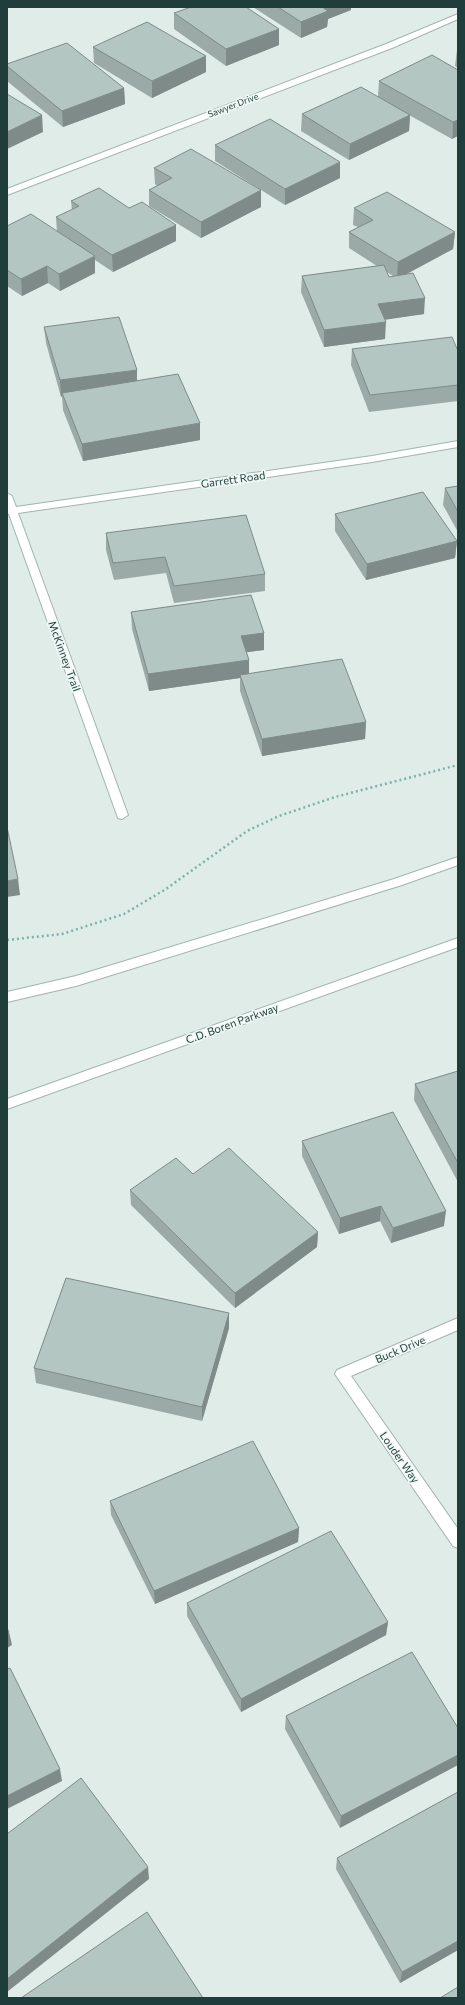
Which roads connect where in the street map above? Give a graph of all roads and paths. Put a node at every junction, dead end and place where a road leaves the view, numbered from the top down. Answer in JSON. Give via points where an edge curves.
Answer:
{"nodes":[{"id":1,"x":458,"y":16,"type":"edge"},
{"id":2,"x":7,"y":192,"type":"edge"},
{"id":3,"x":458,"y":444,"type":"edge"},
{"id":4,"x":7,"y":496,"type":"edge"},
{"id":5,"x":10,"y":511,"type":"edge"},
{"id":6,"x":458,"y":766,"type":"edge"},
{"id":7,"x":122,"y":815,"type":"dead end"},
{"id":8,"x":458,"y":861,"type":"edge"},
{"id":9,"x":7,"y":940,"type":"edge"},
{"id":10,"x":458,"y":942,"type":"edge"},
{"id":11,"x":7,"y":997,"type":"edge"},
{"id":12,"x":7,"y":1104,"type":"edge"},
{"id":13,"x":458,"y":1324,"type":"edge"},
{"id":14,"x":342,"y":1374,"type":"joint"},
{"id":15,"x":458,"y":1541,"type":"edge"}],
"edges":[{"from":1,"to":2,"type":"street","name":"Sawyer Drive","via":[[389,46]]},
{"from":3,"to":5,"type":"street","name":"Garrett Road","via":[[372,459]]},
{"from":4,"to":5,"type":"street","name":"McKinney Trail"},
{"from":5,"to":7,"type":"street","name":"McKinney Trail"},
{"from":6,"to":9,"type":"path","via":[[335,797],[278,816],[247,831],[166,889],[124,914],[62,934]]},
{"from":8,"to":11,"type":"street","via":[[398,882],[76,981]]},
{"from":10,"to":12,"type":"street","name":"C.D. Boren Parkway"},
{"from":13,"to":14,"type":"street","name":"Buck Drive"},
{"from":14,"to":15,"type":"street","name":"Louder Way"}]}
